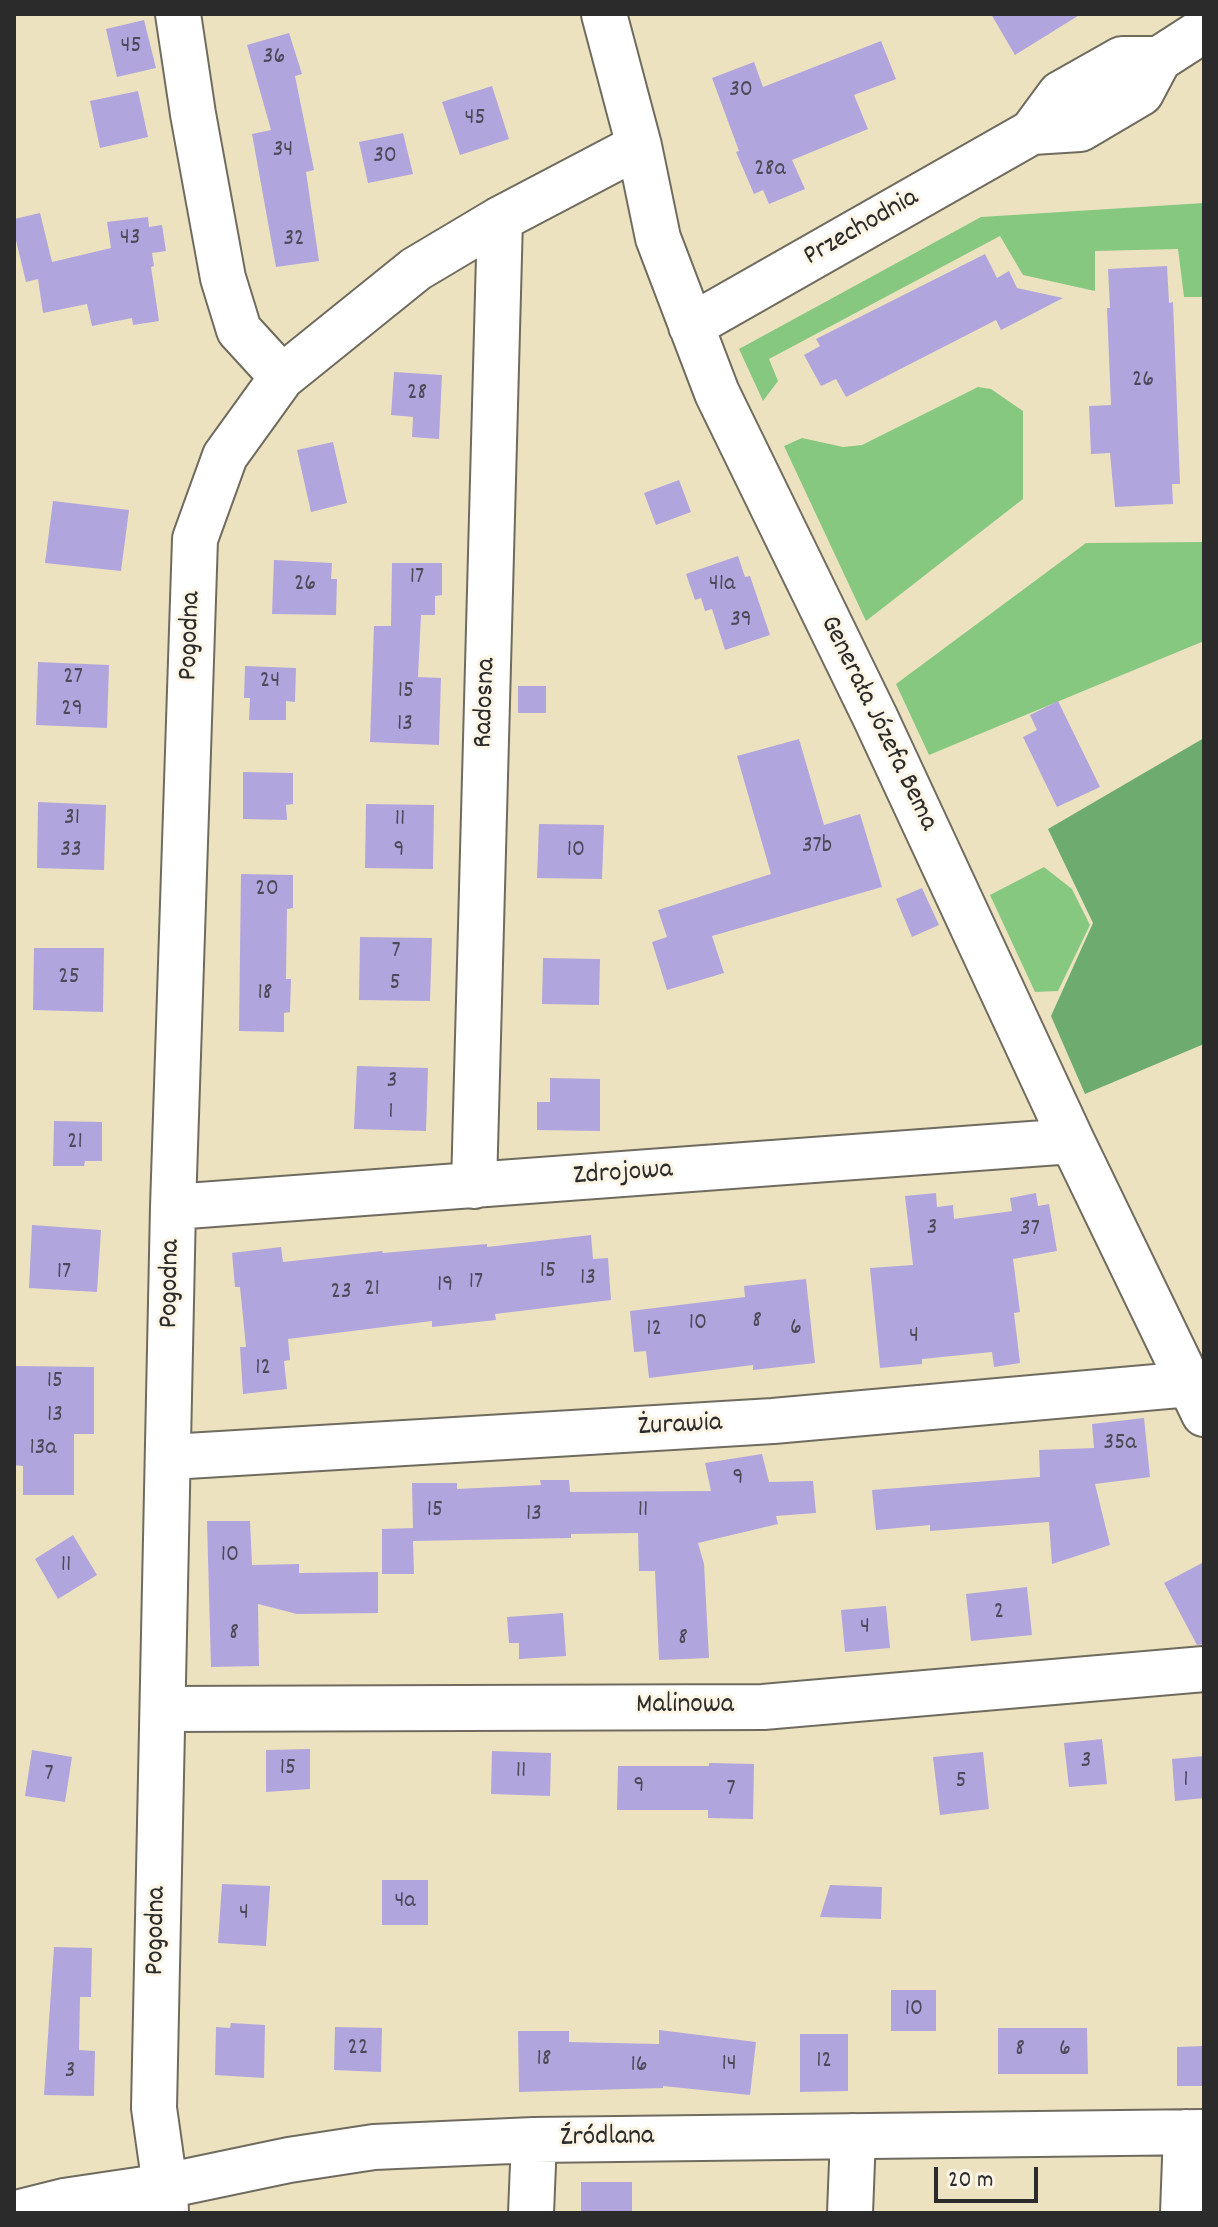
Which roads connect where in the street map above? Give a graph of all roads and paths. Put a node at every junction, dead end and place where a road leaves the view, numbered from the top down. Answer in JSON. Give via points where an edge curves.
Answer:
{"nodes":[{"id":1,"x":178,"y":14,"type":"edge"},
{"id":2,"x":604,"y":14,"type":"edge"},
{"id":3,"x":1204,"y":30,"type":"edge"},
{"id":4,"x":639,"y":146,"type":"junction"},
{"id":5,"x":500,"y":219,"type":"junction"},
{"id":6,"x":691,"y":326,"type":"junction"},
{"id":7,"x":282,"y":377,"type":"junction"},
{"id":8,"x":1072,"y":1141,"type":"junction"},
{"id":9,"x":474,"y":1186,"type":"junction"},
{"id":10,"x":173,"y":1207,"type":"junction"},
{"id":11,"x":1197,"y":1399,"type":"edge"},
{"id":12,"x":170,"y":1457,"type":"junction"},
{"id":13,"x":1204,"y":1669,"type":"edge"},
{"id":14,"x":164,"y":1709,"type":"junction"},
{"id":15,"x":1195,"y":2132,"type":"edge"},
{"id":16,"x":853,"y":2136,"type":"junction"},
{"id":17,"x":534,"y":2140,"type":"junction"},
{"id":18,"x":165,"y":2200,"type":"edge"},
{"id":19,"x":16,"y":2213,"type":"edge"},
{"id":20,"x":531,"y":2213,"type":"edge"},
{"id":21,"x":850,"y":2213,"type":"edge"},
{"id":22,"x":1183,"y":2213,"type":"edge"}],
"edges":[{"from":1,"to":7,"type":"street","via":[[223,278],[239,330]]},
{"from":2,"to":4,"type":"street","name":"Generała Józefa Bema"},
{"from":3,"to":6,"type":"street","name":"Przechodnia","via":[[1159,59],[1122,59],[1060,94],[1032,132]]},
{"from":4,"to":5,"type":"street","name":"Pogodna"},
{"from":4,"to":6,"type":"street","name":"Generała Józefa Bema","via":[[658,238]]},
{"from":5,"to":7,"type":"street","name":"Pogodna","via":[[416,269]]},
{"from":5,"to":9,"type":"street","name":"Radosna"},
{"from":6,"to":8,"type":"street","name":"Generała Józefa Bema","via":[[717,393]]},
{"from":7,"to":10,"type":"street","name":"Pogodna","via":[[225,456],[195,539]]},
{"from":8,"to":9,"type":"street","name":"Zdrojowa"},
{"from":8,"to":11,"type":"street","name":"Generała Józefa Bema"},
{"from":9,"to":10,"type":"street","name":"Zdrojowa"},
{"from":10,"to":12,"type":"street","name":"Pogodna"},
{"from":11,"to":12,"type":"street","name":"Żurawia"},
{"from":12,"to":14,"type":"street","name":"Pogodna"},
{"from":13,"to":14,"type":"street","name":"Malinowa","via":[[763,1707]]},
{"from":14,"to":18,"type":"street","name":"Pogodna","via":[[154,2108]]},
{"from":15,"to":16,"type":"street","name":"Źródlana"},
{"from":15,"to":22,"type":"street"},
{"from":16,"to":17,"type":"street","name":"Źródlana"},
{"from":16,"to":21,"type":"street"},
{"from":17,"to":18,"type":"street","name":"Źródlana","via":[[341,2151]]},
{"from":17,"to":20,"type":"street"},
{"from":18,"to":19,"type":"street","name":"Źródlana","via":[[64,2201]]}]}
